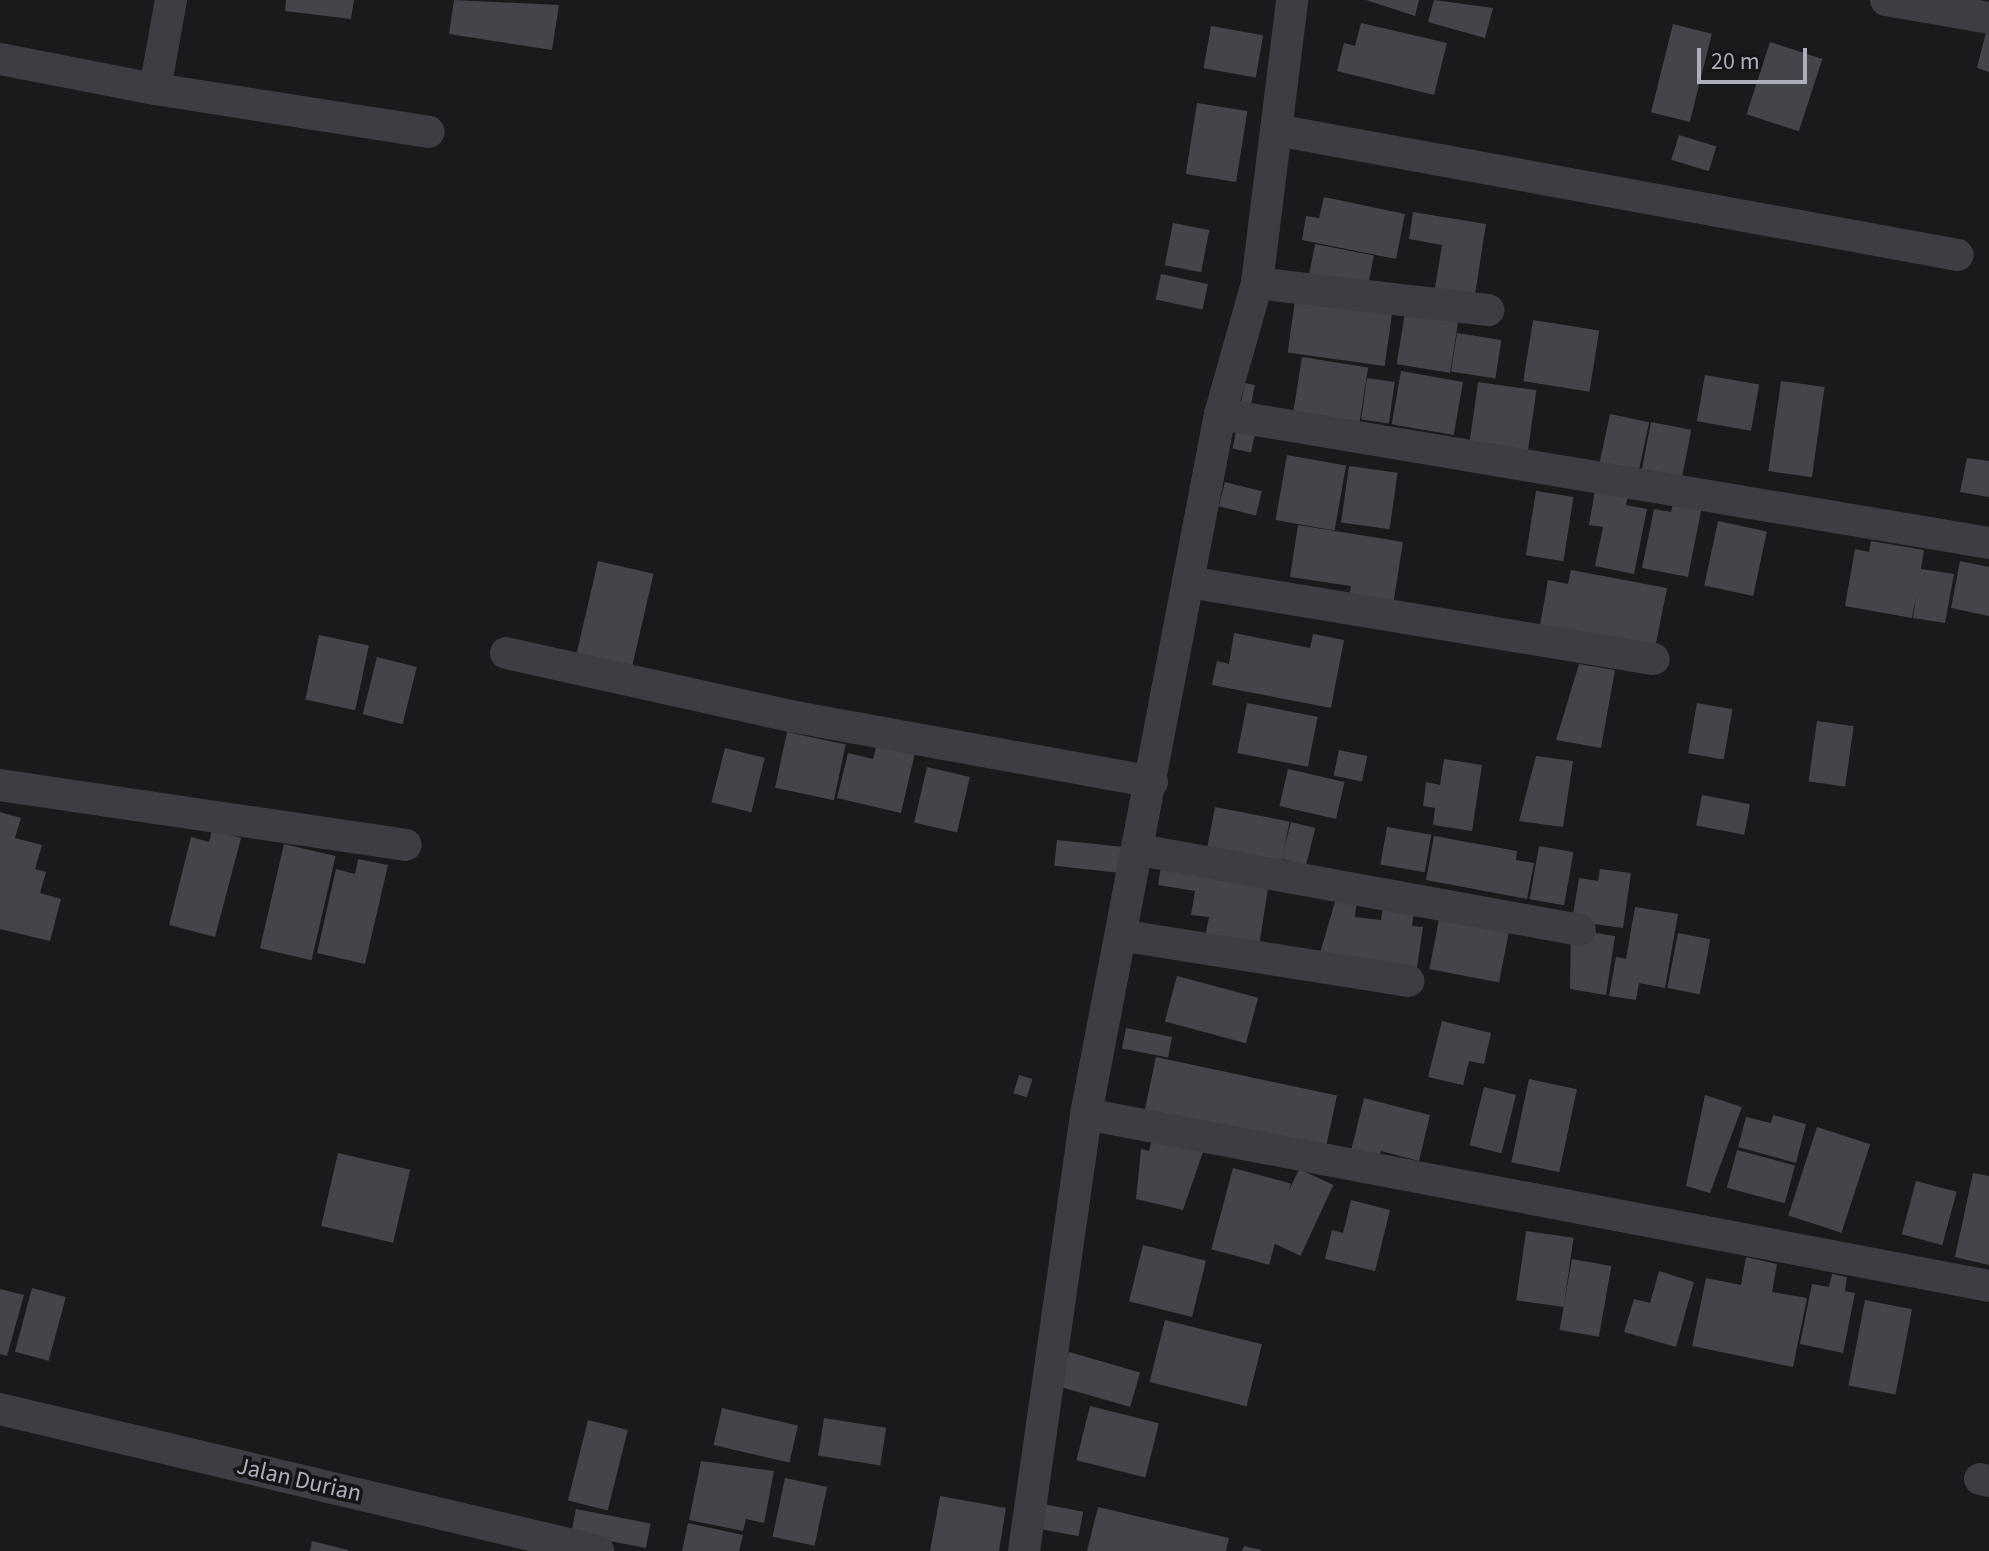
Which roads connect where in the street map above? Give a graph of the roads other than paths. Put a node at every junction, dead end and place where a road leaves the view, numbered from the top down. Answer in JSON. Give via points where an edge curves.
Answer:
{"nodes":[{"id":1,"x":171,"y":0,"type":"edge"},
{"id":2,"x":1292,"y":0,"type":"edge"},
{"id":3,"x":1886,"y":0,"type":"edge"},
{"id":4,"x":1989,"y":18,"type":"edge"},
{"id":5,"x":0,"y":59,"type":"edge"},
{"id":6,"x":155,"y":89,"type":"junction"},
{"id":7,"x":1276,"y":130,"type":"junction"},
{"id":8,"x":429,"y":132,"type":"dead end"},
{"id":9,"x":1958,"y":255,"type":"dead end"},
{"id":10,"x":1257,"y":283,"type":"junction"},
{"id":11,"x":1488,"y":310,"type":"dead end"},
{"id":12,"x":1220,"y":414,"type":"junction"},
{"id":13,"x":1989,"y":543,"type":"edge"},
{"id":14,"x":1188,"y":582,"type":"junction"},
{"id":15,"x":506,"y":653,"type":"dead end"},
{"id":16,"x":1654,"y":659,"type":"dead end"},
{"id":17,"x":1152,"y":782,"type":"junction"},
{"id":18,"x":0,"y":785,"type":"edge"},
{"id":19,"x":406,"y":845,"type":"dead end"},
{"id":20,"x":1140,"y":850,"type":"junction"},
{"id":21,"x":1580,"y":930,"type":"dead end"},
{"id":22,"x":1125,"y":936,"type":"junction"},
{"id":23,"x":1408,"y":981,"type":"dead end"},
{"id":24,"x":1086,"y":1114,"type":"junction"},
{"id":25,"x":1989,"y":1286,"type":"edge"},
{"id":26,"x":0,"y":1409,"type":"edge"},
{"id":27,"x":598,"y":1551,"type":"edge"},
{"id":28,"x":1024,"y":1551,"type":"edge"}],
"edges":[{"from":1,"to":6,"type":"street"},
{"from":2,"to":7,"type":"street"},
{"from":3,"to":4,"type":"street"},
{"from":5,"to":6,"type":"street"},
{"from":6,"to":8,"type":"street"},
{"from":7,"to":9,"type":"street"},
{"from":7,"to":10,"type":"street"},
{"from":10,"to":11,"type":"street"},
{"from":10,"to":12,"type":"street"},
{"from":12,"to":13,"type":"street"},
{"from":12,"to":14,"type":"street"},
{"from":14,"to":16,"type":"street"},
{"from":14,"to":17,"type":"street"},
{"from":15,"to":17,"type":"street","via":[[790,716]]},
{"from":17,"to":20,"type":"street"},
{"from":18,"to":19,"type":"street"},
{"from":20,"to":21,"type":"street"},
{"from":20,"to":22,"type":"street"},
{"from":22,"to":23,"type":"street"},
{"from":22,"to":24,"type":"street"},
{"from":24,"to":25,"type":"street"},
{"from":24,"to":28,"type":"street"},
{"from":26,"to":27,"type":"street","name":"Jalan Durian"}]}
